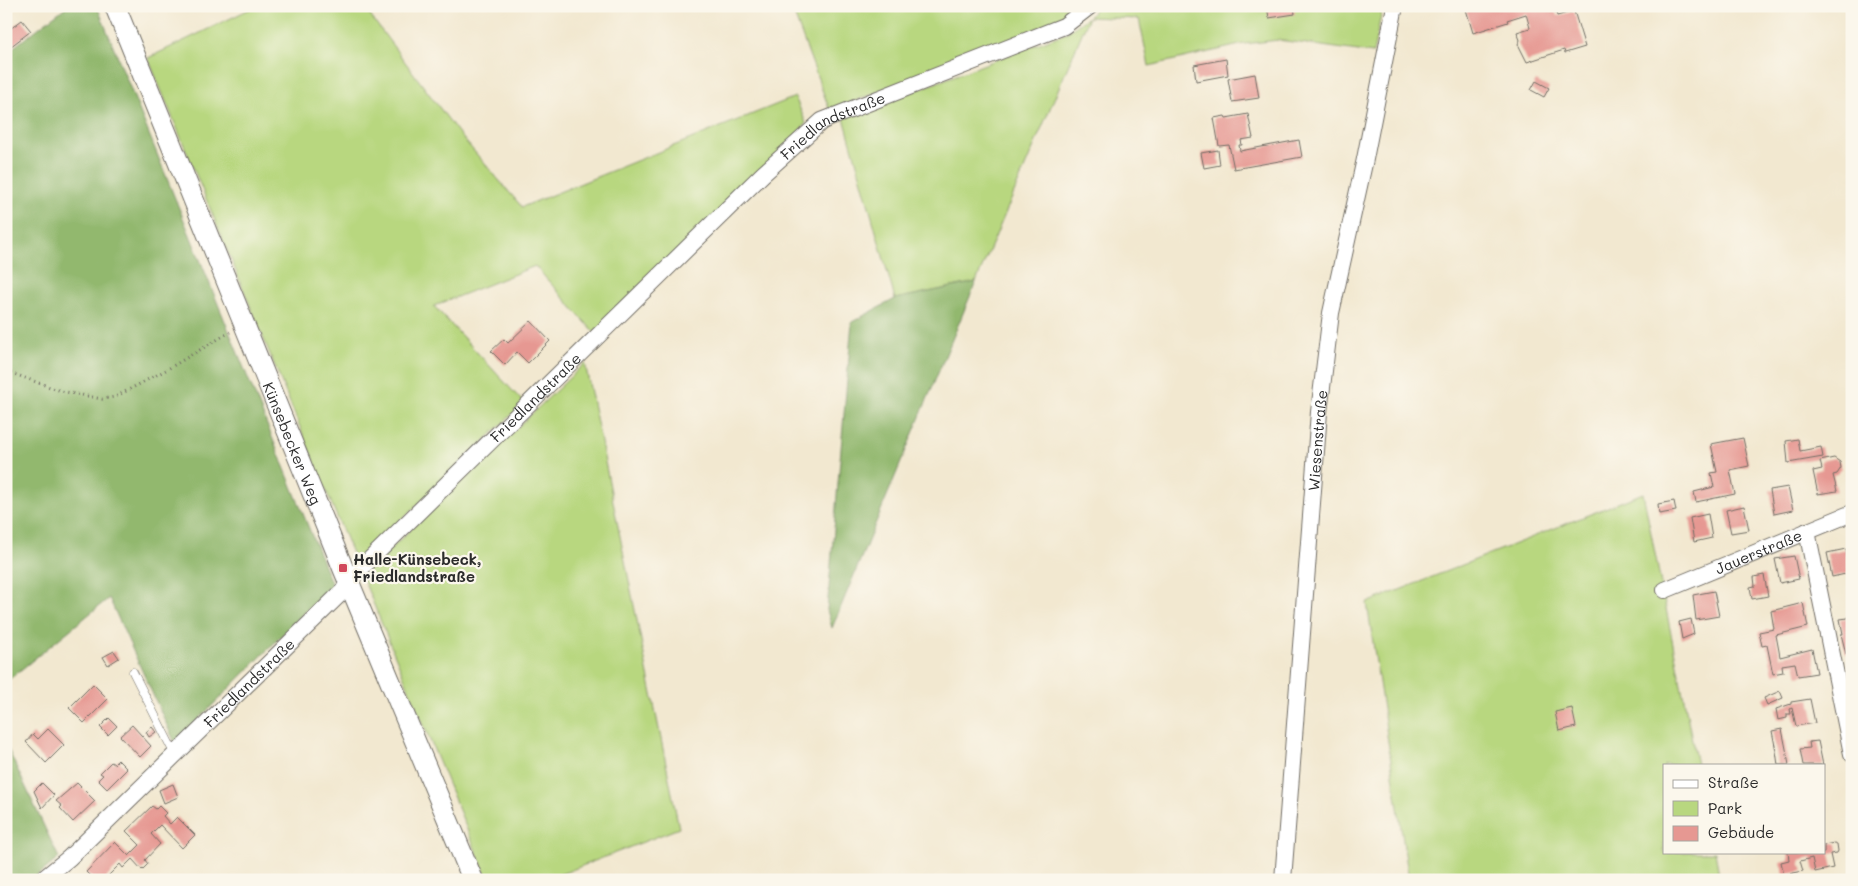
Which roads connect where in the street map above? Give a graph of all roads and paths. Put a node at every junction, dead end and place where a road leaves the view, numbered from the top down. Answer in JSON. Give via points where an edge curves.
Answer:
{"nodes":[{"id":1,"x":115,"y":6,"type":"edge"},
{"id":2,"x":1090,"y":6,"type":"edge"},
{"id":3,"x":1395,"y":6,"type":"edge"},
{"id":4,"x":237,"y":328,"type":"dead end"},
{"id":5,"x":6,"y":371,"type":"edge"},
{"id":6,"x":1852,"y":513,"type":"edge"},
{"id":7,"x":1807,"y":531,"type":"junction"},
{"id":8,"x":349,"y":580,"type":"junction"},
{"id":9,"x":1665,"y":590,"type":"dead end"},
{"id":10,"x":133,"y":672,"type":"dead end"},
{"id":11,"x":1852,"y":754,"type":"edge"},
{"id":12,"x":175,"y":755,"type":"junction"},
{"id":13,"x":42,"y":880,"type":"edge"},
{"id":14,"x":473,"y":880,"type":"edge"},
{"id":15,"x":1283,"y":880,"type":"edge"}],
"edges":[{"from":1,"to":8,"type":"street","name":"Künsebecker Weg"},
{"from":2,"to":8,"type":"street","name":"Friedlandstraße","via":[[1064,26],[822,121],[763,174]]},
{"from":3,"to":15,"type":"street","name":"Wiesenstraße","via":[[1331,313],[1319,412]]},
{"from":4,"to":5,"type":"path","via":[[115,397],[102,399],[61,391]]},
{"from":6,"to":7,"type":"street","name":"Jauerstraße"},
{"from":7,"to":9,"type":"street","name":"Jauerstraße"},
{"from":7,"to":11,"type":"street"},
{"from":8,"to":12,"type":"street","name":"Friedlandstraße","via":[[343,591]]},
{"from":8,"to":14,"type":"street","name":"Künsebecker Weg"},
{"from":10,"to":12,"type":"lane"},
{"from":12,"to":13,"type":"street","name":"Friedlandstraße"}]}
